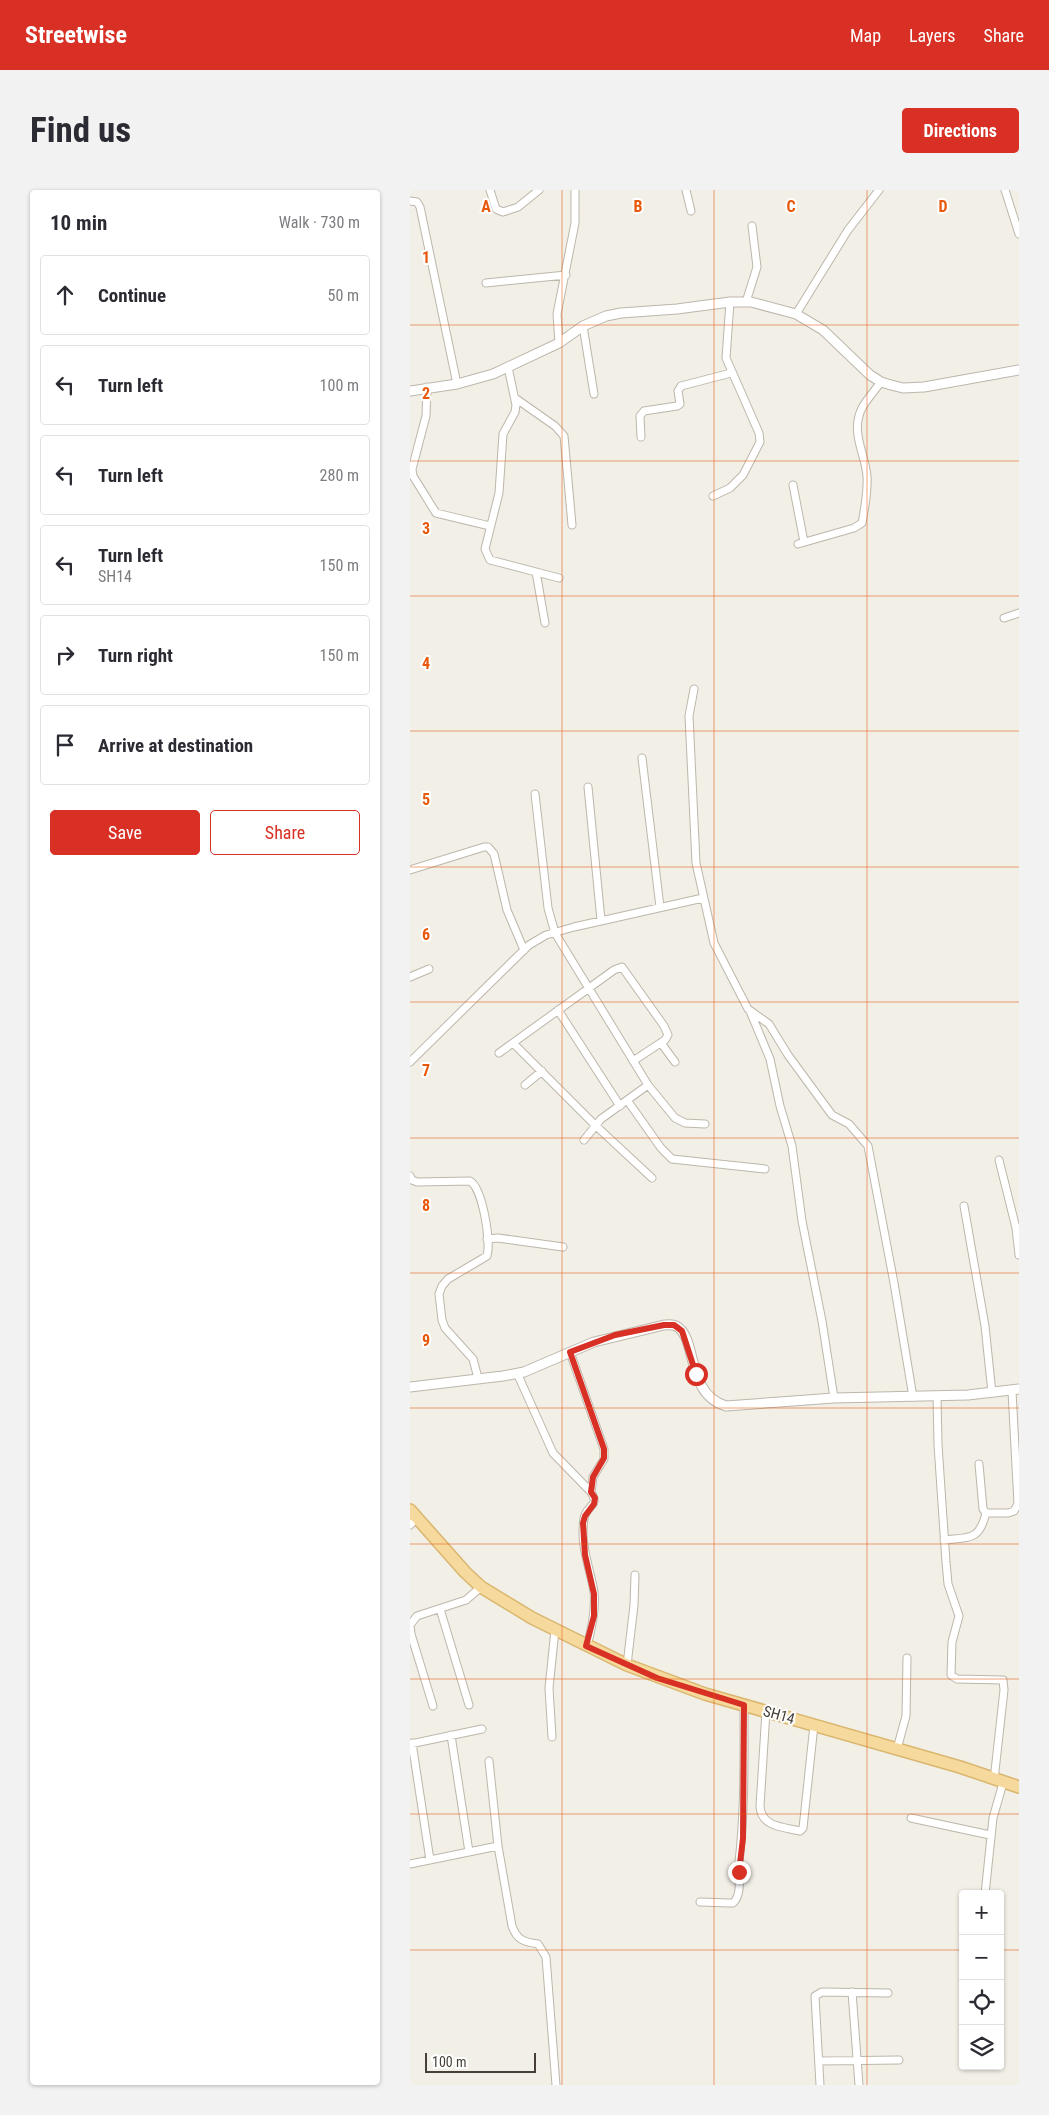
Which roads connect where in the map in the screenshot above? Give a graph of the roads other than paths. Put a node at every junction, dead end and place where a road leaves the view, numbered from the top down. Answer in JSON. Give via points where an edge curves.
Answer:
{"nodes":[{"id":1,"x":490,"y":190,"type":"edge"},
{"id":2,"x":539,"y":190,"type":"edge"},
{"id":3,"x":575,"y":190,"type":"edge"},
{"id":4,"x":686,"y":190,"type":"edge"},
{"id":5,"x":879,"y":190,"type":"edge"},
{"id":6,"x":1005,"y":190,"type":"edge"},
{"id":7,"x":410,"y":201,"type":"edge"},
{"id":8,"x":690,"y":211,"type":"dead end"},
{"id":9,"x":1017,"y":219,"type":"edge"},
{"id":10,"x":752,"y":226,"type":"dead end"},
{"id":11,"x":1019,"y":234,"type":"edge"},
{"id":12,"x":566,"y":275,"type":"junction"},
{"id":13,"x":486,"y":283,"type":"dead end"},
{"id":14,"x":730,"y":302,"type":"junction"},
{"id":15,"x":746,"y":302,"type":"junction"},
{"id":16,"x":796,"y":314,"type":"junction"},
{"id":17,"x":583,"y":326,"type":"junction"},
{"id":18,"x":558,"y":342,"type":"junction"},
{"id":19,"x":508,"y":366,"type":"junction"},
{"id":20,"x":1019,"y":370,"type":"edge"},
{"id":21,"x":731,"y":373,"type":"junction"},
{"id":22,"x":881,"y":382,"type":"junction"},
{"id":23,"x":457,"y":384,"type":"junction"},
{"id":24,"x":427,"y":387,"type":"junction"},
{"id":25,"x":410,"y":391,"type":"edge"},
{"id":26,"x":594,"y":394,"type":"dead end"},
{"id":27,"x":515,"y":398,"type":"junction"},
{"id":28,"x":641,"y":437,"type":"dead end"},
{"id":29,"x":793,"y":485,"type":"dead end"},
{"id":30,"x":713,"y":496,"type":"dead end"},
{"id":31,"x":572,"y":525,"type":"dead end"},
{"id":32,"x":490,"y":526,"type":"junction"},
{"id":33,"x":536,"y":572,"type":"junction"},
{"id":34,"x":559,"y":578,"type":"dead end"},
{"id":35,"x":1019,"y":613,"type":"edge"},
{"id":36,"x":1004,"y":618,"type":"dead end"},
{"id":37,"x":545,"y":623,"type":"dead end"},
{"id":38,"x":694,"y":689,"type":"dead end"},
{"id":39,"x":642,"y":758,"type":"dead end"},
{"id":40,"x":588,"y":787,"type":"dead end"},
{"id":41,"x":535,"y":794,"type":"dead end"},
{"id":42,"x":410,"y":870,"type":"edge"},
{"id":43,"x":703,"y":898,"type":"junction"},
{"id":44,"x":660,"y":907,"type":"junction"},
{"id":45,"x":601,"y":920,"type":"junction"},
{"id":46,"x":555,"y":933,"type":"junction"},
{"id":47,"x":524,"y":950,"type":"junction"},
{"id":48,"x":429,"y":970,"type":"dead end"},
{"id":49,"x":410,"y":976,"type":"edge"},
{"id":50,"x":588,"y":988,"type":"junction"},
{"id":51,"x":748,"y":1009,"type":"junction"},
{"id":52,"x":558,"y":1010,"type":"junction"},
{"id":53,"x":513,"y":1043,"type":"junction"},
{"id":54,"x":661,"y":1043,"type":"junction"},
{"id":55,"x":499,"y":1053,"type":"dead end"},
{"id":56,"x":633,"y":1061,"type":"junction"},
{"id":57,"x":410,"y":1062,"type":"edge"},
{"id":58,"x":675,"y":1062,"type":"dead end"},
{"id":59,"x":542,"y":1071,"type":"junction"},
{"id":60,"x":525,"y":1085,"type":"dead end"},
{"id":61,"x":648,"y":1086,"type":"junction"},
{"id":62,"x":627,"y":1100,"type":"junction"},
{"id":63,"x":620,"y":1106,"type":"junction"},
{"id":64,"x":705,"y":1124,"type":"dead end"},
{"id":65,"x":595,"y":1125,"type":"junction"},
{"id":66,"x":584,"y":1140,"type":"dead end"},
{"id":67,"x":999,"y":1160,"type":"dead end"},
{"id":68,"x":764,"y":1169,"type":"dead end"},
{"id":69,"x":410,"y":1176,"type":"edge"},
{"id":70,"x":652,"y":1178,"type":"dead end"},
{"id":71,"x":964,"y":1206,"type":"dead end"},
{"id":72,"x":488,"y":1238,"type":"junction"},
{"id":73,"x":563,"y":1247,"type":"dead end"},
{"id":74,"x":1019,"y":1254,"type":"edge"},
{"id":75,"x":570,"y":1352,"type":"junction"},
{"id":76,"x":517,"y":1373,"type":"junction"},
{"id":77,"x":478,"y":1378,"type":"junction"},
{"id":78,"x":410,"y":1387,"type":"edge"},
{"id":79,"x":1016,"y":1390,"type":"edge"},
{"id":80,"x":992,"y":1393,"type":"junction"},
{"id":81,"x":938,"y":1396,"type":"junction"},
{"id":82,"x":913,"y":1397,"type":"junction"},
{"id":83,"x":834,"y":1398,"type":"junction"},
{"id":84,"x":979,"y":1464,"type":"dead end"},
{"id":85,"x":591,"y":1492,"type":"junction"},
{"id":86,"x":986,"y":1513,"type":"junction"},
{"id":87,"x":412,"y":1518,"type":"edge"},
{"id":88,"x":944,"y":1540,"type":"junction"},
{"id":89,"x":635,"y":1575,"type":"dead end"},
{"id":90,"x":481,"y":1586,"type":"junction"},
{"id":91,"x":440,"y":1609,"type":"junction"},
{"id":92,"x":555,"y":1630,"type":"junction"},
{"id":93,"x":586,"y":1646,"type":"junction"},
{"id":94,"x":907,"y":1658,"type":"dead end"},
{"id":95,"x":626,"y":1665,"type":"junction"},
{"id":96,"x":469,"y":1705,"type":"dead end"},
{"id":97,"x":744,"y":1705,"type":"junction"},
{"id":98,"x":433,"y":1706,"type":"dead end"},
{"id":99,"x":766,"y":1712,"type":"junction"},
{"id":100,"x":814,"y":1725,"type":"junction"},
{"id":101,"x":482,"y":1729,"type":"dead end"},
{"id":102,"x":451,"y":1735,"type":"junction"},
{"id":103,"x":552,"y":1737,"type":"dead end"},
{"id":104,"x":411,"y":1744,"type":"edge"},
{"id":105,"x":897,"y":1750,"type":"junction"},
{"id":106,"x":490,"y":1761,"type":"dead end"},
{"id":107,"x":998,"y":1781,"type":"junction"},
{"id":108,"x":1019,"y":1787,"type":"edge"},
{"id":109,"x":911,"y":1818,"type":"dead end"},
{"id":110,"x":990,"y":1834,"type":"junction"},
{"id":111,"x":498,"y":1846,"type":"junction"},
{"id":112,"x":469,"y":1852,"type":"junction"},
{"id":113,"x":430,"y":1860,"type":"junction"},
{"id":114,"x":410,"y":1864,"type":"edge"},
{"id":115,"x":985,"y":1890,"type":"edge"},
{"id":116,"x":700,"y":1902,"type":"dead end"},
{"id":117,"x":852,"y":1992,"type":"junction"},
{"id":118,"x":888,"y":1993,"type":"dead end"},
{"id":119,"x":856,"y":2060,"type":"junction"},
{"id":120,"x":899,"y":2060,"type":"dead end"},
{"id":121,"x":818,"y":2061,"type":"junction"},
{"id":122,"x":556,"y":2085,"type":"edge"},
{"id":123,"x":820,"y":2085,"type":"edge"},
{"id":124,"x":859,"y":2085,"type":"edge"}],
"edges":[{"from":1,"to":2,"type":"street","via":[[496,209],[503,212],[518,207]]},
{"from":3,"to":12,"type":"street","via":[[575,223]]},
{"from":4,"to":8,"type":"street"},
{"from":5,"to":16,"type":"street","via":[[848,230]]},
{"from":6,"to":9,"type":"street"},
{"from":7,"to":23,"type":"street","via":[[417,202],[420,207]]},
{"from":9,"to":11,"type":"street"},
{"from":10,"to":15,"type":"street","via":[[757,267]]},
{"from":12,"to":13,"type":"street"},
{"from":12,"to":18,"type":"street","via":[[557,314]]},
{"from":14,"to":15,"type":"street"},
{"from":14,"to":17,"type":"street","via":[[621,313]]},
{"from":14,"to":21,"type":"street","via":[[725,350]]},
{"from":15,"to":16,"type":"street"},
{"from":16,"to":22,"type":"street","via":[[823,330]]},
{"from":17,"to":18,"type":"street"},
{"from":17,"to":26,"type":"street"},
{"from":18,"to":19,"type":"street"},
{"from":19,"to":23,"type":"street"},
{"from":19,"to":27,"type":"street"},
{"from":20,"to":22,"type":"street","via":[[924,387],[903,388]]},
{"from":21,"to":28,"type":"street","via":[[680,386],[680,404],[677,406],[644,411],[640,416]]},
{"from":21,"to":30,"type":"street","via":[[759,433],[760,442],[737,482]]},
{"from":22,"to":29,"type":"street","via":[[862,408],[857,430],[868,490],[862,522],[854,528],[801,543]]},
{"from":23,"to":24,"type":"street"},
{"from":24,"to":25,"type":"street"},
{"from":24,"to":32,"type":"street","via":[[426,416],[413,463],[413,476],[436,513]]},
{"from":27,"to":31,"type":"street","via":[[564,436]]},
{"from":27,"to":32,"type":"street","via":[[515,412],[503,434],[499,492]]},
{"from":32,"to":33,"type":"street","via":[[486,545],[490,560]]},
{"from":33,"to":34,"type":"street"},
{"from":33,"to":37,"type":"street"},
{"from":35,"to":36,"type":"street"},
{"from":38,"to":43,"type":"street","via":[[689,716],[696,863]]},
{"from":39,"to":44,"type":"street"},
{"from":40,"to":45,"type":"street"},
{"from":41,"to":46,"type":"street","via":[[548,908]]},
{"from":42,"to":47,"type":"street","via":[[488,847],[494,854],[507,910]]},
{"from":43,"to":44,"type":"street"},
{"from":43,"to":51,"type":"street","via":[[714,943]]},
{"from":44,"to":45,"type":"street"},
{"from":45,"to":46,"type":"street"},
{"from":46,"to":47,"type":"street","via":[[546,935]]},
{"from":46,"to":50,"type":"street"},
{"from":47,"to":57,"type":"street"},
{"from":48,"to":49,"type":"street"},
{"from":50,"to":52,"type":"street"},
{"from":50,"to":54,"type":"street","via":[[622,967],[667,1032],[667,1038]]},
{"from":50,"to":56,"type":"street"},
{"from":51,"to":82,"type":"street","via":[[769,1024],[832,1115],[849,1124],[868,1146]]},
{"from":51,"to":83,"type":"street","via":[[766,1047],[792,1146]]},
{"from":52,"to":53,"type":"street"},
{"from":52,"to":63,"type":"street"},
{"from":53,"to":55,"type":"street"},
{"from":53,"to":59,"type":"street"},
{"from":54,"to":56,"type":"street"},
{"from":54,"to":58,"type":"street"},
{"from":56,"to":61,"type":"street"},
{"from":59,"to":60,"type":"street"},
{"from":59,"to":65,"type":"street"},
{"from":61,"to":62,"type":"street"},
{"from":61,"to":64,"type":"street","via":[[680,1121]]},
{"from":62,"to":63,"type":"street"},
{"from":62,"to":68,"type":"street","via":[[672,1159]]},
{"from":63,"to":65,"type":"street"},
{"from":65,"to":66,"type":"street"},
{"from":65,"to":70,"type":"street"},
{"from":67,"to":74,"type":"street"},
{"from":69,"to":72,"type":"street","via":[[414,1182],[474,1183]]},
{"from":71,"to":80,"type":"street","via":[[985,1326]]},
{"from":72,"to":73,"type":"street"},
{"from":72,"to":77,"type":"street","via":[[487,1256],[448,1279],[439,1294],[445,1328],[473,1359]]},
{"from":75,"to":76,"type":"street"},
{"from":75,"to":83,"type":"street","via":[[615,1335],[674,1325],[682,1331],[702,1386],[717,1403],[726,1406]]},
{"from":75,"to":85,"type":"street","via":[[604,1449],[604,1458],[593,1477]]},
{"from":76,"to":77,"type":"street"},
{"from":76,"to":85,"type":"street","via":[[553,1453]]},
{"from":77,"to":78,"type":"street"},
{"from":79,"to":80,"type":"street"},
{"from":79,"to":86,"type":"street","via":[[1017,1508],[1011,1513]]},
{"from":80,"to":81,"type":"street"},
{"from":81,"to":82,"type":"street"},
{"from":81,"to":88,"type":"street"},
{"from":82,"to":83,"type":"street"},
{"from":84,"to":86,"type":"street","via":[[982,1504]]},
{"from":85,"to":93,"type":"street","via":[[594,1504],[583,1523],[585,1555],[594,1594],[594,1616]]},
{"from":86,"to":88,"type":"street","via":[[983,1527],[974,1536]]},
{"from":87,"to":90,"type":"main road","name":"SH14","number":"SH14"},
{"from":88,"to":107,"type":"street","via":[[948,1584],[959,1616],[952,1642],[950,1675],[957,1679],[1003,1680],[1004,1684]]},
{"from":89,"to":95,"type":"street"},
{"from":90,"to":91,"type":"street","via":[[466,1600]]},
{"from":90,"to":92,"type":"main road","name":"SH14","number":"SH14"},
{"from":91,"to":96,"type":"street"},
{"from":91,"to":98,"type":"street","via":[[416,1616],[410,1624]]},
{"from":92,"to":93,"type":"main road","name":"SH14","number":"SH14"},
{"from":92,"to":103,"type":"street","via":[[549,1688]]},
{"from":93,"to":95,"type":"main road","name":"SH14","number":"SH14"},
{"from":94,"to":105,"type":"street","via":[[906,1716]]},
{"from":95,"to":97,"type":"main road","name":"SH14","number":"SH14"},
{"from":97,"to":99,"type":"main road","name":"SH14","number":"SH14"},
{"from":97,"to":116,"type":"street","via":[[743,1838],[738,1896],[733,1903]]},
{"from":99,"to":100,"type":"main road","name":"SH14","number":"SH14"},
{"from":99,"to":100,"type":"street","via":[[760,1814],[773,1825],[800,1831],[803,1828]]},
{"from":100,"to":105,"type":"main road","name":"SH14","number":"SH14"},
{"from":101,"to":102,"type":"street"},
{"from":102,"to":104,"type":"street"},
{"from":102,"to":112,"type":"street"},
{"from":104,"to":113,"type":"street"},
{"from":105,"to":107,"type":"main road","name":"SH14","number":"SH14"},
{"from":106,"to":111,"type":"street"},
{"from":107,"to":108,"type":"main road","name":"SH14","number":"SH14"},
{"from":107,"to":110,"type":"street"},
{"from":109,"to":110,"type":"street"},
{"from":110,"to":115,"type":"street"},
{"from":111,"to":112,"type":"street"},
{"from":111,"to":122,"type":"street","via":[[515,1935],[520,1940],[538,1944],[546,1957]]},
{"from":112,"to":113,"type":"street"},
{"from":113,"to":114,"type":"street"},
{"from":117,"to":118,"type":"street"},
{"from":117,"to":119,"type":"street"},
{"from":117,"to":121,"type":"street","via":[[822,1992],[815,1996]]},
{"from":119,"to":120,"type":"street"},
{"from":119,"to":121,"type":"street"},
{"from":119,"to":124,"type":"street"},
{"from":121,"to":123,"type":"street"}]}
